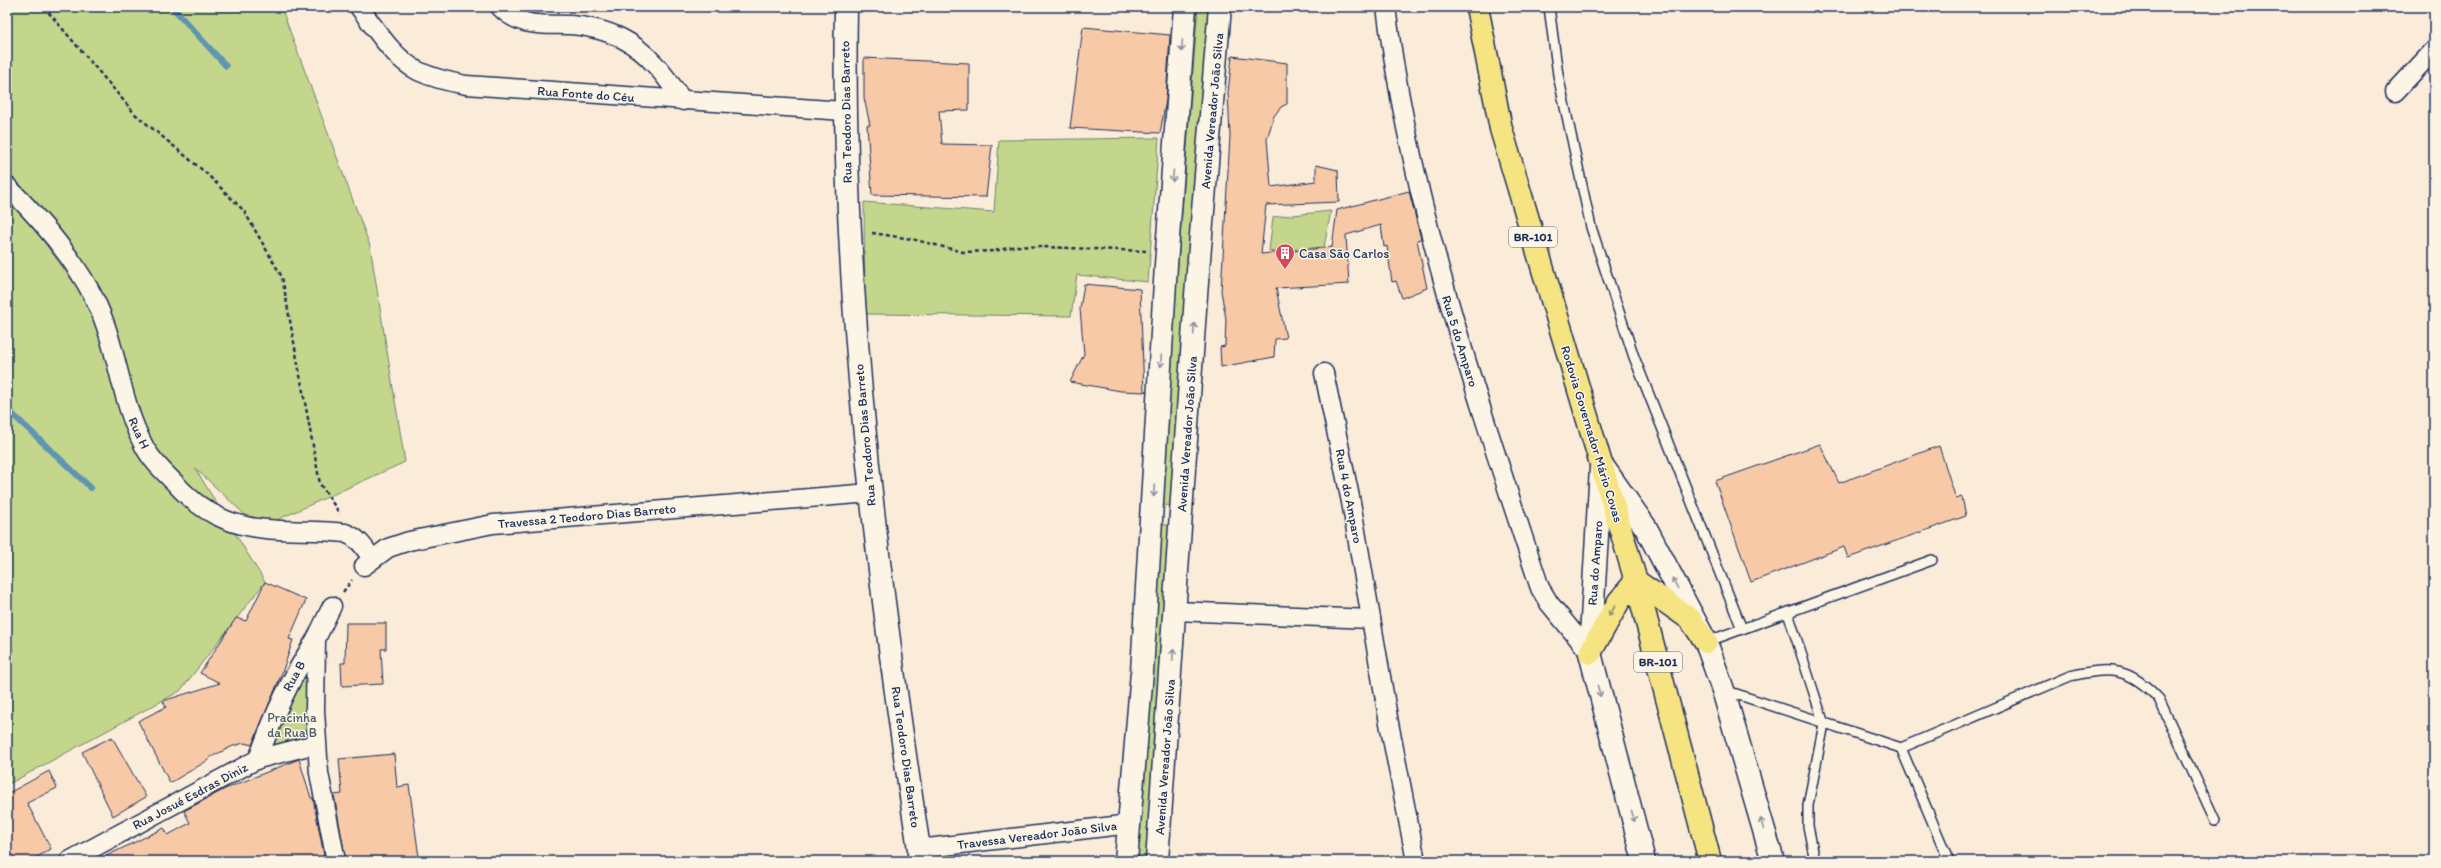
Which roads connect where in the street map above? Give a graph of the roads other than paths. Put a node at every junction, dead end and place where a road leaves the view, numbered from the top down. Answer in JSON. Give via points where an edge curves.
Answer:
{"nodes":[{"id":1,"x":359,"y":7,"type":"edge"},
{"id":2,"x":500,"y":7,"type":"edge"},
{"id":3,"x":846,"y":7,"type":"edge"},
{"id":4,"x":1185,"y":7,"type":"edge"},
{"id":5,"x":1220,"y":7,"type":"edge"},
{"id":6,"x":1386,"y":7,"type":"edge"},
{"id":7,"x":1477,"y":7,"type":"edge"},
{"id":8,"x":1549,"y":7,"type":"edge"},
{"id":9,"x":2434,"y":50,"type":"edge"},
{"id":10,"x":2395,"y":92,"type":"dead end"},
{"id":11,"x":683,"y":101,"type":"junction"},
{"id":12,"x":844,"y":111,"type":"junction"},
{"id":13,"x":7,"y":186,"type":"edge"},
{"id":14,"x":1324,"y":373,"type":"dead end"},
{"id":15,"x":1601,"y":464,"type":"junction"},
{"id":16,"x":870,"y":493,"type":"junction"},
{"id":17,"x":1152,"y":528,"type":"junction"},
{"id":18,"x":1181,"y":528,"type":"junction"},
{"id":19,"x":1932,"y":560,"type":"dead end"},
{"id":20,"x":368,"y":562,"type":"joint"},
{"id":21,"x":1636,"y":581,"type":"junction"},
{"id":22,"x":332,"y":606,"type":"road end"},
{"id":23,"x":1176,"y":610,"type":"junction"},
{"id":24,"x":1788,"y":613,"type":"junction"},
{"id":25,"x":1372,"y":619,"type":"junction"},
{"id":26,"x":1742,"y":629,"type":"junction"},
{"id":27,"x":316,"y":639,"type":"junction"},
{"id":28,"x":1706,"y":642,"type":"junction"},
{"id":29,"x":1590,"y":653,"type":"junction"},
{"id":30,"x":1723,"y":690,"type":"junction"},
{"id":31,"x":1824,"y":724,"type":"junction"},
{"id":32,"x":316,"y":744,"type":"junction"},
{"id":33,"x":1901,"y":748,"type":"junction"},
{"id":34,"x":258,"y":759,"type":"junction"},
{"id":35,"x":1161,"y":807,"type":"junction"},
{"id":36,"x":1131,"y":815,"type":"junction"},
{"id":37,"x":2215,"y":820,"type":"dead end"},
{"id":38,"x":919,"y":855,"type":"edge"},
{"id":39,"x":69,"y":861,"type":"edge"},
{"id":40,"x":336,"y":861,"type":"edge"},
{"id":41,"x":1126,"y":861,"type":"edge"},
{"id":42,"x":1157,"y":861,"type":"edge"},
{"id":43,"x":1416,"y":861,"type":"edge"},
{"id":44,"x":1644,"y":861,"type":"edge"},
{"id":45,"x":1710,"y":861,"type":"edge"},
{"id":46,"x":1772,"y":861,"type":"edge"},
{"id":47,"x":1816,"y":861,"type":"edge"},
{"id":48,"x":1949,"y":861,"type":"edge"}],
"edges":[{"from":1,"to":11,"type":"street","name":"Rua Fonte do Céu","via":[[391,49],[417,70],[437,79],[466,85]]},
{"from":2,"to":11,"type":"street","via":[[521,22],[538,25],[573,25],[620,37],[657,67]]},
{"from":3,"to":12,"type":"street","name":"Rua Teodoro Dias Barreto"},
{"from":4,"to":17,"type":"street","one_way":true,"via":[[1167,252]]},
{"from":18,"to":5,"type":"street","name":"Avenida Vereador João Silva","one_way":true,"via":[[1196,295]]},
{"from":6,"to":29,"type":"street","name":"Rua 5 do Amparo","via":[[1411,158],[1465,360],[1540,588],[1549,603]]},
{"from":7,"to":15,"type":"highway","name":"Rodovia Governador Mário Covas","number":"BR-101","via":[[1500,129]]},
{"from":8,"to":26,"type":"lane","via":[[1558,74],[1591,227],[1634,357]]},
{"from":9,"to":10,"type":"street"},
{"from":11,"to":12,"type":"street","name":"Rua Fonte do Céu"},
{"from":12,"to":16,"type":"street","name":"Rua Teodoro Dias Barreto","via":[[849,230]]},
{"from":13,"to":20,"type":"street","name":"Rua H","via":[[53,238],[78,270],[94,297],[114,349],[133,423],[145,448],[184,493],[206,510],[244,526],[329,531],[354,536]]},
{"from":14,"to":25,"type":"street","name":"Rua 4 do Amparo"},
{"from":15,"to":21,"type":"highway","name":"Rodovia Governador Mário Covas","number":"BR-101"},
{"from":28,"to":15,"type":"street","one_way":true,"via":[[1646,528]]},
{"from":15,"to":29,"type":"street","name":"Rua do Amparo"},
{"from":16,"to":20,"type":"street","name":"Travessa 2 Teodoro Dias Barreto","via":[[493,524],[409,540],[388,548]]},
{"from":16,"to":38,"type":"street","name":"Rua Teodoro Dias Barreto"},
{"from":17,"to":18,"type":"street"},
{"from":17,"to":36,"type":"street"},
{"from":18,"to":23,"type":"street","name":"Avenida Vereador João Silva"},
{"from":19,"to":24,"type":"lane"},
{"from":21,"to":28,"type":"highway","via":[[1690,620]]},
{"from":21,"to":29,"type":"highway","one_way":true,"via":[[1619,601]]},
{"from":21,"to":45,"type":"highway","name":"Rodovia Governador Mário Covas","number":"BR-101"},
{"from":22,"to":27,"type":"street","name":"Rua B"},
{"from":23,"to":25,"type":"street"},
{"from":35,"to":23,"type":"street","name":"Avenida Vereador João Silva","one_way":true},
{"from":24,"to":26,"type":"lane"},
{"from":24,"to":31,"type":"lane"},
{"from":25,"to":43,"type":"street","name":"Rua 4 do Amparo"},
{"from":26,"to":28,"type":"lane"},
{"from":27,"to":32,"type":"street"},
{"from":27,"to":34,"type":"street","name":"Rua B","via":[[291,678],[269,725]]},
{"from":28,"to":30,"type":"street"},
{"from":29,"to":44,"type":"street","name":"Rua do Amparo","one_way":true},
{"from":30,"to":31,"type":"lane"},
{"from":46,"to":30,"type":"street","one_way":true},
{"from":31,"to":33,"type":"lane"},
{"from":31,"to":47,"type":"lane","via":[[1808,805],[1808,826]]},
{"from":32,"to":34,"type":"street","name":"Rua Josué Esdras Diniz"},
{"from":32,"to":40,"type":"street"},
{"from":33,"to":37,"type":"lane","via":[[2070,676],[2098,670],[2124,673],[2144,683],[2159,699]]},
{"from":33,"to":48,"type":"lane"},
{"from":34,"to":39,"type":"street","name":"Rua Josué Esdras Diniz"},
{"from":35,"to":36,"type":"street"},
{"from":35,"to":42,"type":"street","name":"Avenida Vereador João Silva"},
{"from":36,"to":38,"type":"street","name":"Travessa Vereador João Silva"},
{"from":36,"to":41,"type":"street"}]}
